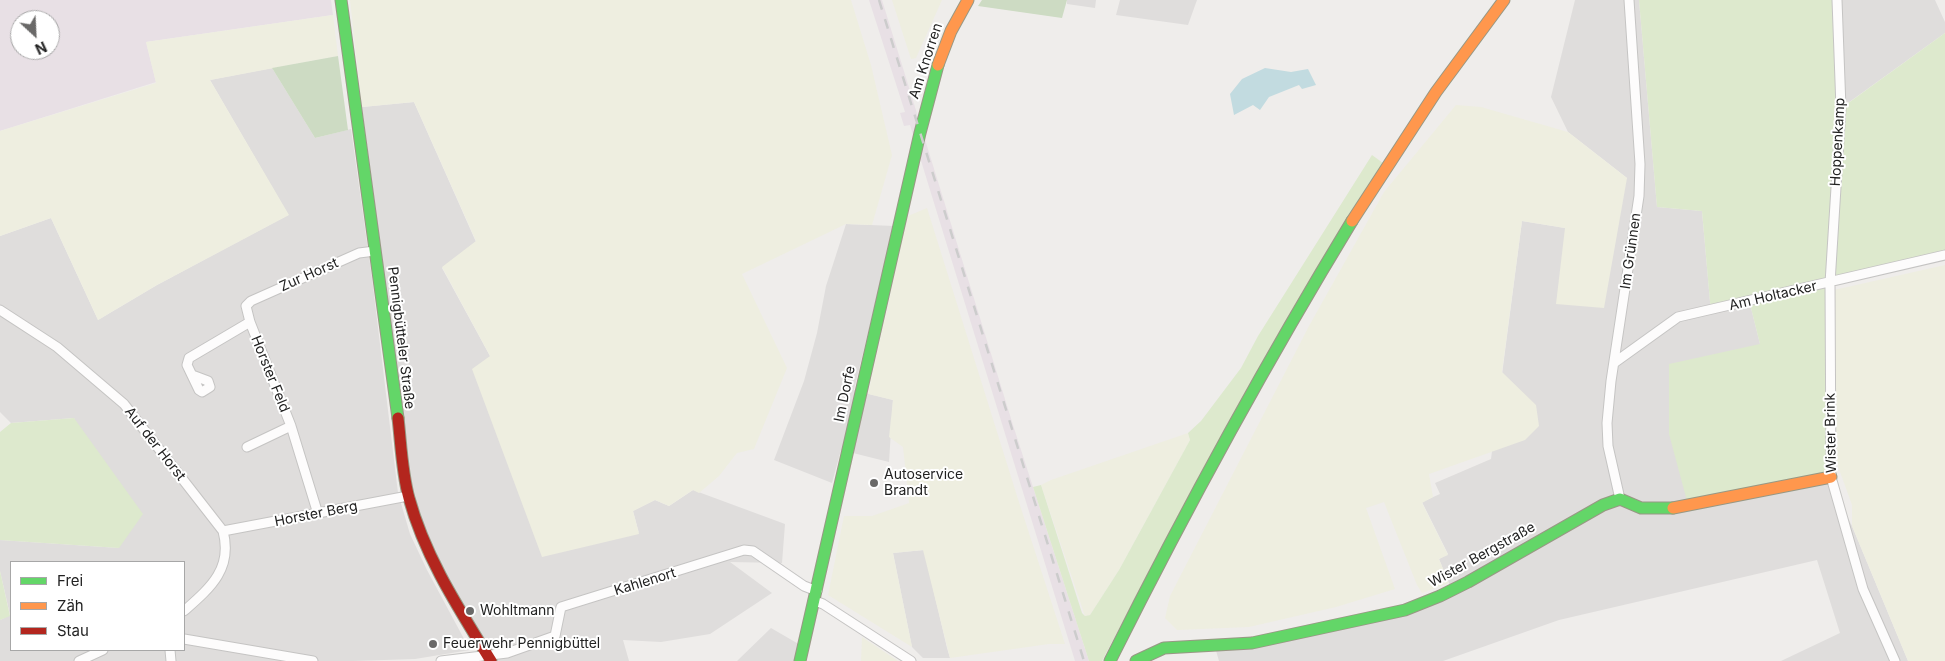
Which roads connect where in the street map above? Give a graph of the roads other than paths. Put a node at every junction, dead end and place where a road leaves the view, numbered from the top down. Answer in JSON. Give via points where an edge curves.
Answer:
{"nodes":[{"id":1,"x":341,"y":0,"type":"edge"},
{"id":2,"x":968,"y":0,"type":"edge"},
{"id":3,"x":1504,"y":0,"type":"edge"},
{"id":4,"x":1629,"y":0,"type":"edge"},
{"id":5,"x":1837,"y":0,"type":"edge"},
{"id":6,"x":920,"y":133,"type":"joint"},
{"id":7,"x":375,"y":251,"type":"junction"},
{"id":8,"x":1945,"y":255,"type":"edge"},
{"id":9,"x":1830,"y":283,"type":"junction"},
{"id":10,"x":246,"y":306,"type":"joint"},
{"id":11,"x":0,"y":310,"type":"edge"},
{"id":12,"x":250,"y":322,"type":"junction"},
{"id":13,"x":1614,"y":363,"type":"junction"},
{"id":14,"x":192,"y":375,"type":"dead end"},
{"id":15,"x":291,"y":426,"type":"junction"},
{"id":16,"x":247,"y":447,"type":"dead end"},
{"id":17,"x":1831,"y":477,"type":"junction"},
{"id":18,"x":408,"y":496,"type":"junction"},
{"id":19,"x":1620,"y":499,"type":"junction"},
{"id":20,"x":318,"y":514,"type":"junction"},
{"id":21,"x":223,"y":531,"type":"junction"},
{"id":22,"x":816,"y":596,"type":"junction"},
{"id":23,"x":185,"y":610,"type":"edge"},
{"id":24,"x":185,"y":639,"type":"edge"},
{"id":25,"x":100,"y":651,"type":"edge"},
{"id":26,"x":488,"y":658,"type":"edge"},
{"id":27,"x":1140,"y":660,"type":"edge"},
{"id":28,"x":79,"y":661,"type":"edge"},
{"id":29,"x":313,"y":661,"type":"edge"},
{"id":30,"x":441,"y":661,"type":"edge"},
{"id":31,"x":800,"y":661,"type":"edge"},
{"id":32,"x":911,"y":661,"type":"edge"},
{"id":33,"x":1110,"y":661,"type":"edge"},
{"id":34,"x":1895,"y":661,"type":"edge"}],
"edges":[{"from":1,"to":7,"type":"street","name":"Pennigbütteler Straße"},
{"from":2,"to":6,"type":"street","name":"Am Knorren","via":[[943,46]]},
{"from":3,"to":33,"type":"street","via":[[1468,45],[1383,171],[1302,303],[1162,555]]},
{"from":4,"to":13,"type":"street","name":"Im Grünnen","via":[[1640,164],[1639,196]]},
{"from":5,"to":9,"type":"street","name":"Hoppenkamp","via":[[1841,108]]},
{"from":6,"to":22,"type":"street","name":"Im Dorfe"},
{"from":7,"to":10,"type":"street","name":"Zur Horst","via":[[359,253]]},
{"from":7,"to":18,"type":"street","name":"Pennigbütteler Straße"},
{"from":8,"to":9,"type":"street","name":"Am Holtacker"},
{"from":9,"to":13,"type":"street","name":"Am Holtacker","via":[[1678,317]]},
{"from":9,"to":17,"type":"street","name":"Wister Brink"},
{"from":10,"to":12,"type":"street","name":"Horster Feld"},
{"from":11,"to":21,"type":"street","name":"Auf der Horst","via":[[58,347],[124,404]]},
{"from":12,"to":14,"type":"street","name":"Horster Feld","via":[[189,358],[187,365]]},
{"from":12,"to":15,"type":"street","name":"Horster Feld"},
{"from":13,"to":19,"type":"street","name":"Im Grünnen","via":[[1608,446]]},
{"from":15,"to":16,"type":"street","name":"Horster Feld"},
{"from":15,"to":20,"type":"street","name":"Horster Feld"},
{"from":17,"to":19,"type":"street","via":[[1666,509],[1641,508]]},
{"from":17,"to":34,"type":"street","name":"Wister Brink","via":[[1863,589]]},
{"from":18,"to":20,"type":"street","name":"Horster Berg"},
{"from":18,"to":26,"type":"street","name":"Pennigbütteler Straße","via":[[422,540]]},
{"from":19,"to":27,"type":"street","name":"Wister Bergstraße","via":[[1603,505],[1440,596],[1406,610],[1252,643],[1164,648]]},
{"from":20,"to":21,"type":"street","name":"Horster Berg"},
{"from":21,"to":23,"type":"street","via":[[227,544],[226,559],[219,575]]},
{"from":22,"to":26,"type":"street","name":"Kahlenort","via":[[753,551],[744,550],[562,607],[555,636]]},
{"from":22,"to":31,"type":"street","name":"Im Dorfe"},
{"from":22,"to":32,"type":"street","via":[[823,604]]},
{"from":24,"to":29,"type":"street"},
{"from":25,"to":28,"type":"street"},
{"from":26,"to":30,"type":"street"}]}
